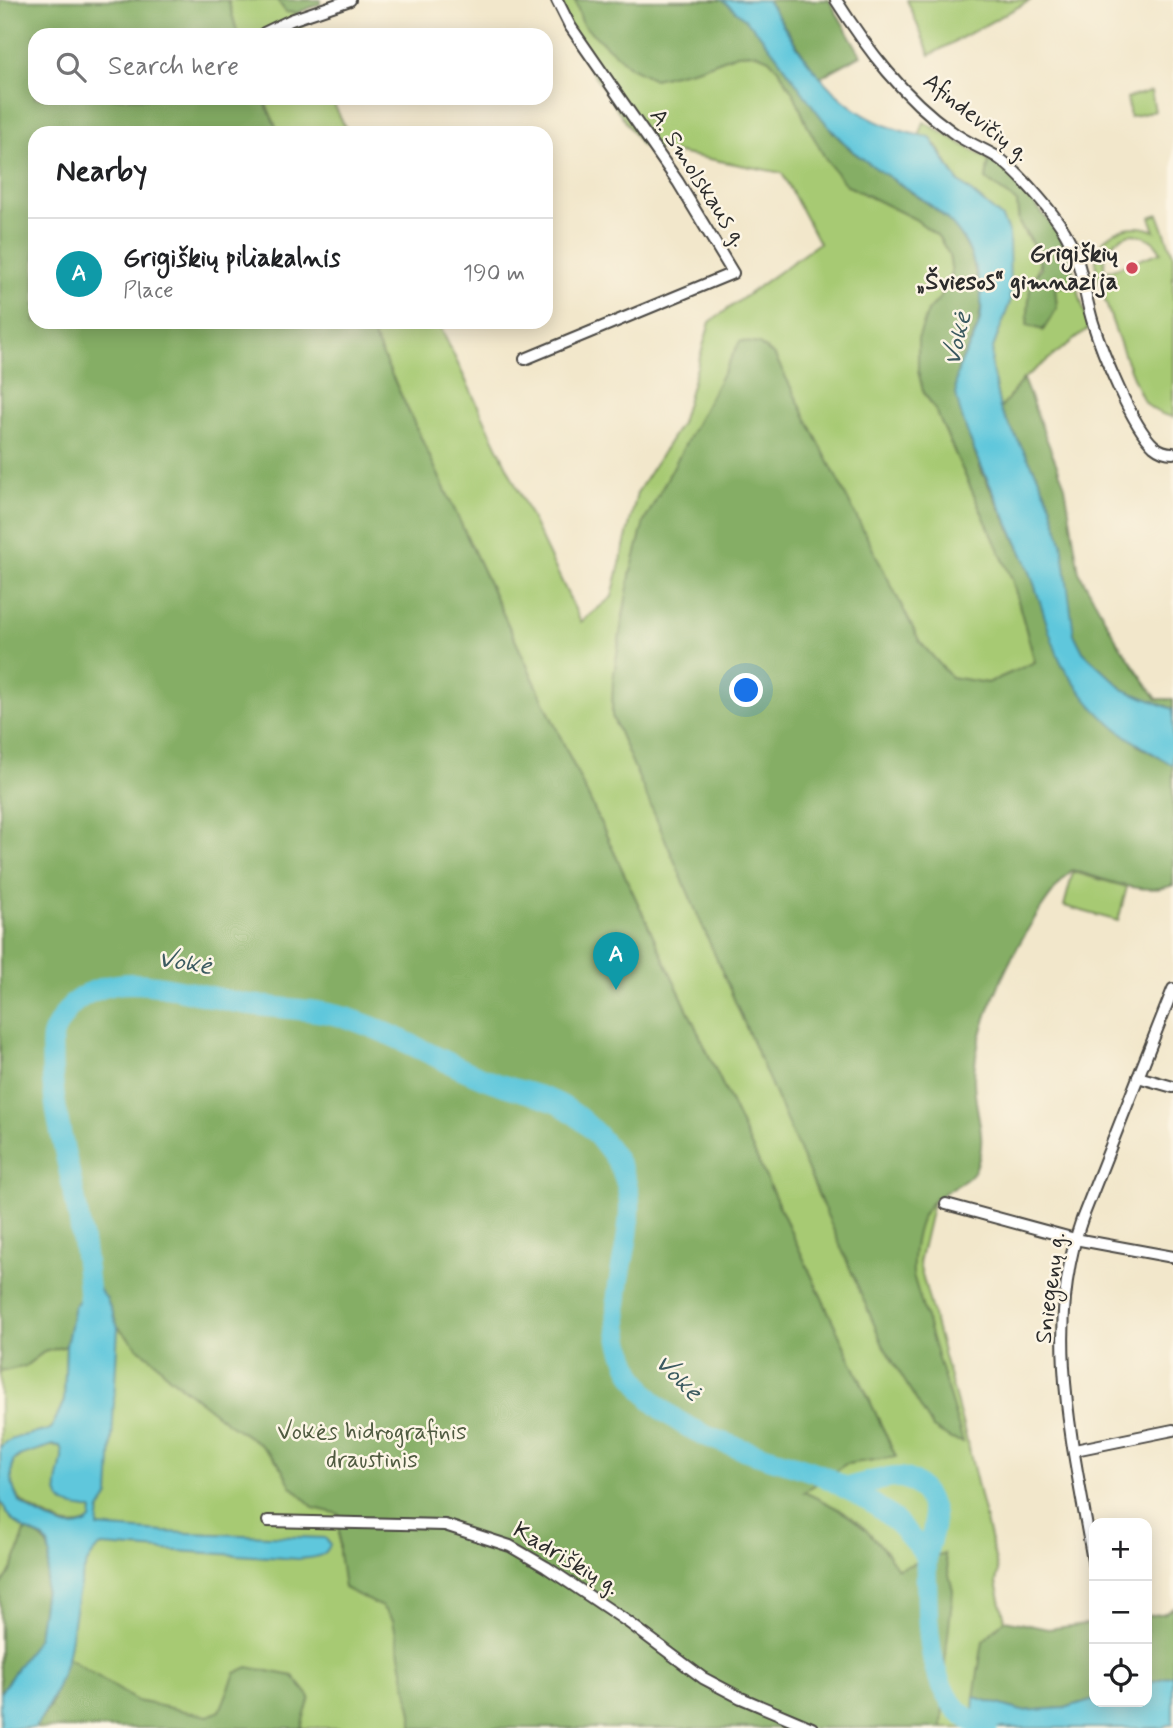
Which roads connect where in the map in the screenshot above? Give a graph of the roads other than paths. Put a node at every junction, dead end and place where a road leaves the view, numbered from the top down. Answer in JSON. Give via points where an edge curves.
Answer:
{"nodes":[{"id":1,"x":350,"y":0,"type":"edge"},
{"id":2,"x":557,"y":0,"type":"edge"},
{"id":3,"x":836,"y":0,"type":"edge"},
{"id":4,"x":274,"y":28,"type":"edge"},
{"id":5,"x":524,"y":359,"type":"dead end"},
{"id":6,"x":1173,"y":453,"type":"edge"},
{"id":7,"x":1173,"y":989,"type":"edge"},
{"id":8,"x":1138,"y":1077,"type":"junction"},
{"id":9,"x":1173,"y":1087,"type":"edge"},
{"id":10,"x":946,"y":1204,"type":"dead end"},
{"id":11,"x":1075,"y":1239,"type":"junction"},
{"id":12,"x":1173,"y":1258,"type":"edge"},
{"id":13,"x":1173,"y":1430,"type":"edge"},
{"id":14,"x":1074,"y":1450,"type":"junction"},
{"id":15,"x":268,"y":1521,"type":"dead end"},
{"id":16,"x":1089,"y":1538,"type":"edge"},
{"id":17,"x":812,"y":1728,"type":"edge"}],
"edges":[{"from":1,"to":4,"type":"street"},
{"from":2,"to":5,"type":"street","name":"A. Smolskaus g.","via":[[733,273]]},
{"from":3,"to":6,"type":"street","name":"Afindevičių g.","via":[[873,57],[911,96],[951,132],[1014,170],[1061,226],[1074,250],[1093,324],[1125,400],[1154,446]]},
{"from":7,"to":8,"type":"street","name":"Sniegenų g."},
{"from":8,"to":9,"type":"street"},
{"from":8,"to":11,"type":"street","name":"Sniegenų g."},
{"from":10,"to":11,"type":"street"},
{"from":11,"to":12,"type":"street"},
{"from":11,"to":14,"type":"street","name":"Sniegenų g.","via":[[1062,1348]]},
{"from":13,"to":14,"type":"street"},
{"from":14,"to":16,"type":"street","name":"Sniegenų g."},
{"from":15,"to":17,"type":"street","name":"Kadriškių g.","via":[[445,1525],[510,1546],[618,1615],[703,1678]]}]}
